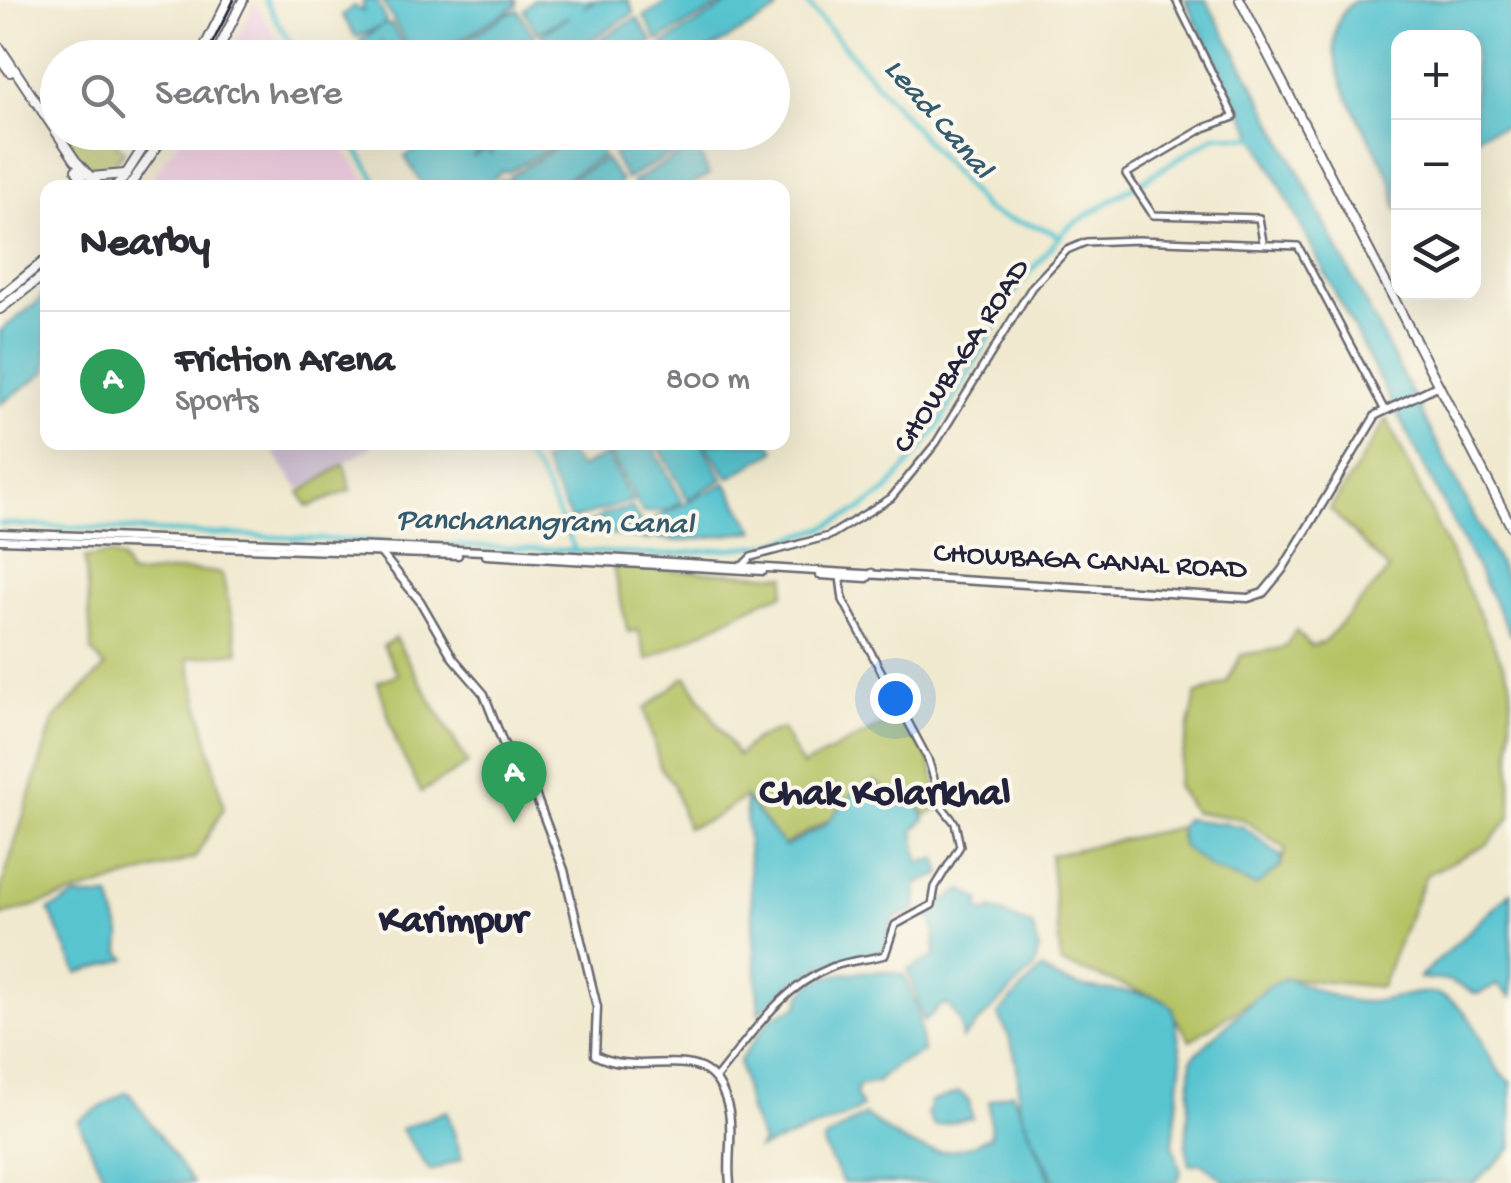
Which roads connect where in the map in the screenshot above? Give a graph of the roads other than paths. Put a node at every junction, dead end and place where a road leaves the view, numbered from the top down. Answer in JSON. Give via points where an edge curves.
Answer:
{"nodes":[{"id":1,"x":228,"y":0,"type":"edge"},
{"id":2,"x":243,"y":0,"type":"edge"},
{"id":3,"x":1176,"y":0,"type":"edge"},
{"id":4,"x":1240,"y":0,"type":"edge"},
{"id":5,"x":207,"y":40,"type":"edge"},
{"id":6,"x":223,"y":40,"type":"edge"},
{"id":7,"x":0,"y":48,"type":"edge"},
{"id":8,"x":0,"y":58,"type":"edge"},
{"id":9,"x":40,"y":107,"type":"edge"},
{"id":10,"x":40,"y":117,"type":"edge"},
{"id":11,"x":62,"y":150,"type":"edge"},
{"id":12,"x":69,"y":150,"type":"edge"},
{"id":13,"x":141,"y":150,"type":"edge"},
{"id":14,"x":155,"y":150,"type":"edge"},
{"id":15,"x":125,"y":174,"type":"junction"},
{"id":16,"x":87,"y":176,"type":"junction"},
{"id":17,"x":83,"y":180,"type":"edge"},
{"id":18,"x":92,"y":180,"type":"edge"},
{"id":19,"x":120,"y":180,"type":"edge"},
{"id":20,"x":134,"y":180,"type":"edge"},
{"id":21,"x":1263,"y":242,"type":"junction"},
{"id":22,"x":40,"y":265,"type":"edge"},
{"id":23,"x":40,"y":278,"type":"edge"},
{"id":24,"x":0,"y":298,"type":"edge"},
{"id":25,"x":0,"y":308,"type":"edge"},
{"id":26,"x":1438,"y":385,"type":"junction"},
{"id":27,"x":1388,"y":407,"type":"junction"},
{"id":28,"x":1511,"y":526,"type":"edge"},
{"id":29,"x":0,"y":536,"type":"edge"},
{"id":30,"x":380,"y":551,"type":"junction"},
{"id":31,"x":740,"y":568,"type":"junction"},
{"id":32,"x":840,"y":574,"type":"junction"},
{"id":33,"x":714,"y":1078,"type":"junction"},
{"id":34,"x":730,"y":1183,"type":"edge"}],
"edges":[{"from":1,"to":5,"type":"main road"},
{"from":2,"to":6,"type":"main road"},
{"from":3,"to":21,"type":"street","via":[[1234,117],[1151,157],[1127,172],[1129,178],[1156,216],[1259,218]]},
{"from":4,"to":26,"type":"main road"},
{"from":7,"to":9,"type":"main road"},
{"from":8,"to":10,"type":"main road"},
{"from":11,"to":17,"type":"main road"},
{"from":12,"to":16,"type":"main road"},
{"from":13,"to":15,"type":"main road"},
{"from":14,"to":20,"type":"main road"},
{"from":15,"to":16,"type":"main road"},
{"from":15,"to":19,"type":"main road"},
{"from":16,"to":18,"type":"main road"},
{"from":21,"to":27,"type":"street","name":"CHOWBAGA ROAD","via":[[1302,250]]},
{"from":21,"to":31,"type":"street","name":"CHOWBAGA ROAD","via":[[1100,241],[1066,250],[1032,287],[929,454],[891,498],[828,536],[758,555]]},
{"from":22,"to":24,"type":"main road"},
{"from":23,"to":25,"type":"main road"},
{"from":26,"to":27,"type":"main road"},
{"from":26,"to":28,"type":"main road"},
{"from":27,"to":32,"type":"main road","name":"CHOWBAGA CANAL ROAD","via":[[1351,451],[1282,570],[1258,596]]},
{"from":29,"to":30,"type":"main road"},
{"from":30,"to":31,"type":"main road"},
{"from":30,"to":33,"type":"main road","via":[[484,694],[503,744],[534,791],[564,870],[597,1007],[595,1055],[653,1066],[696,1063]]},
{"from":31,"to":32,"type":"main road"},
{"from":32,"to":33,"type":"street","via":[[843,600],[926,755],[960,846],[935,887],[932,905],[895,925],[885,955],[841,964],[800,984]]},
{"from":33,"to":34,"type":"main road","via":[[730,1117]]}]}
